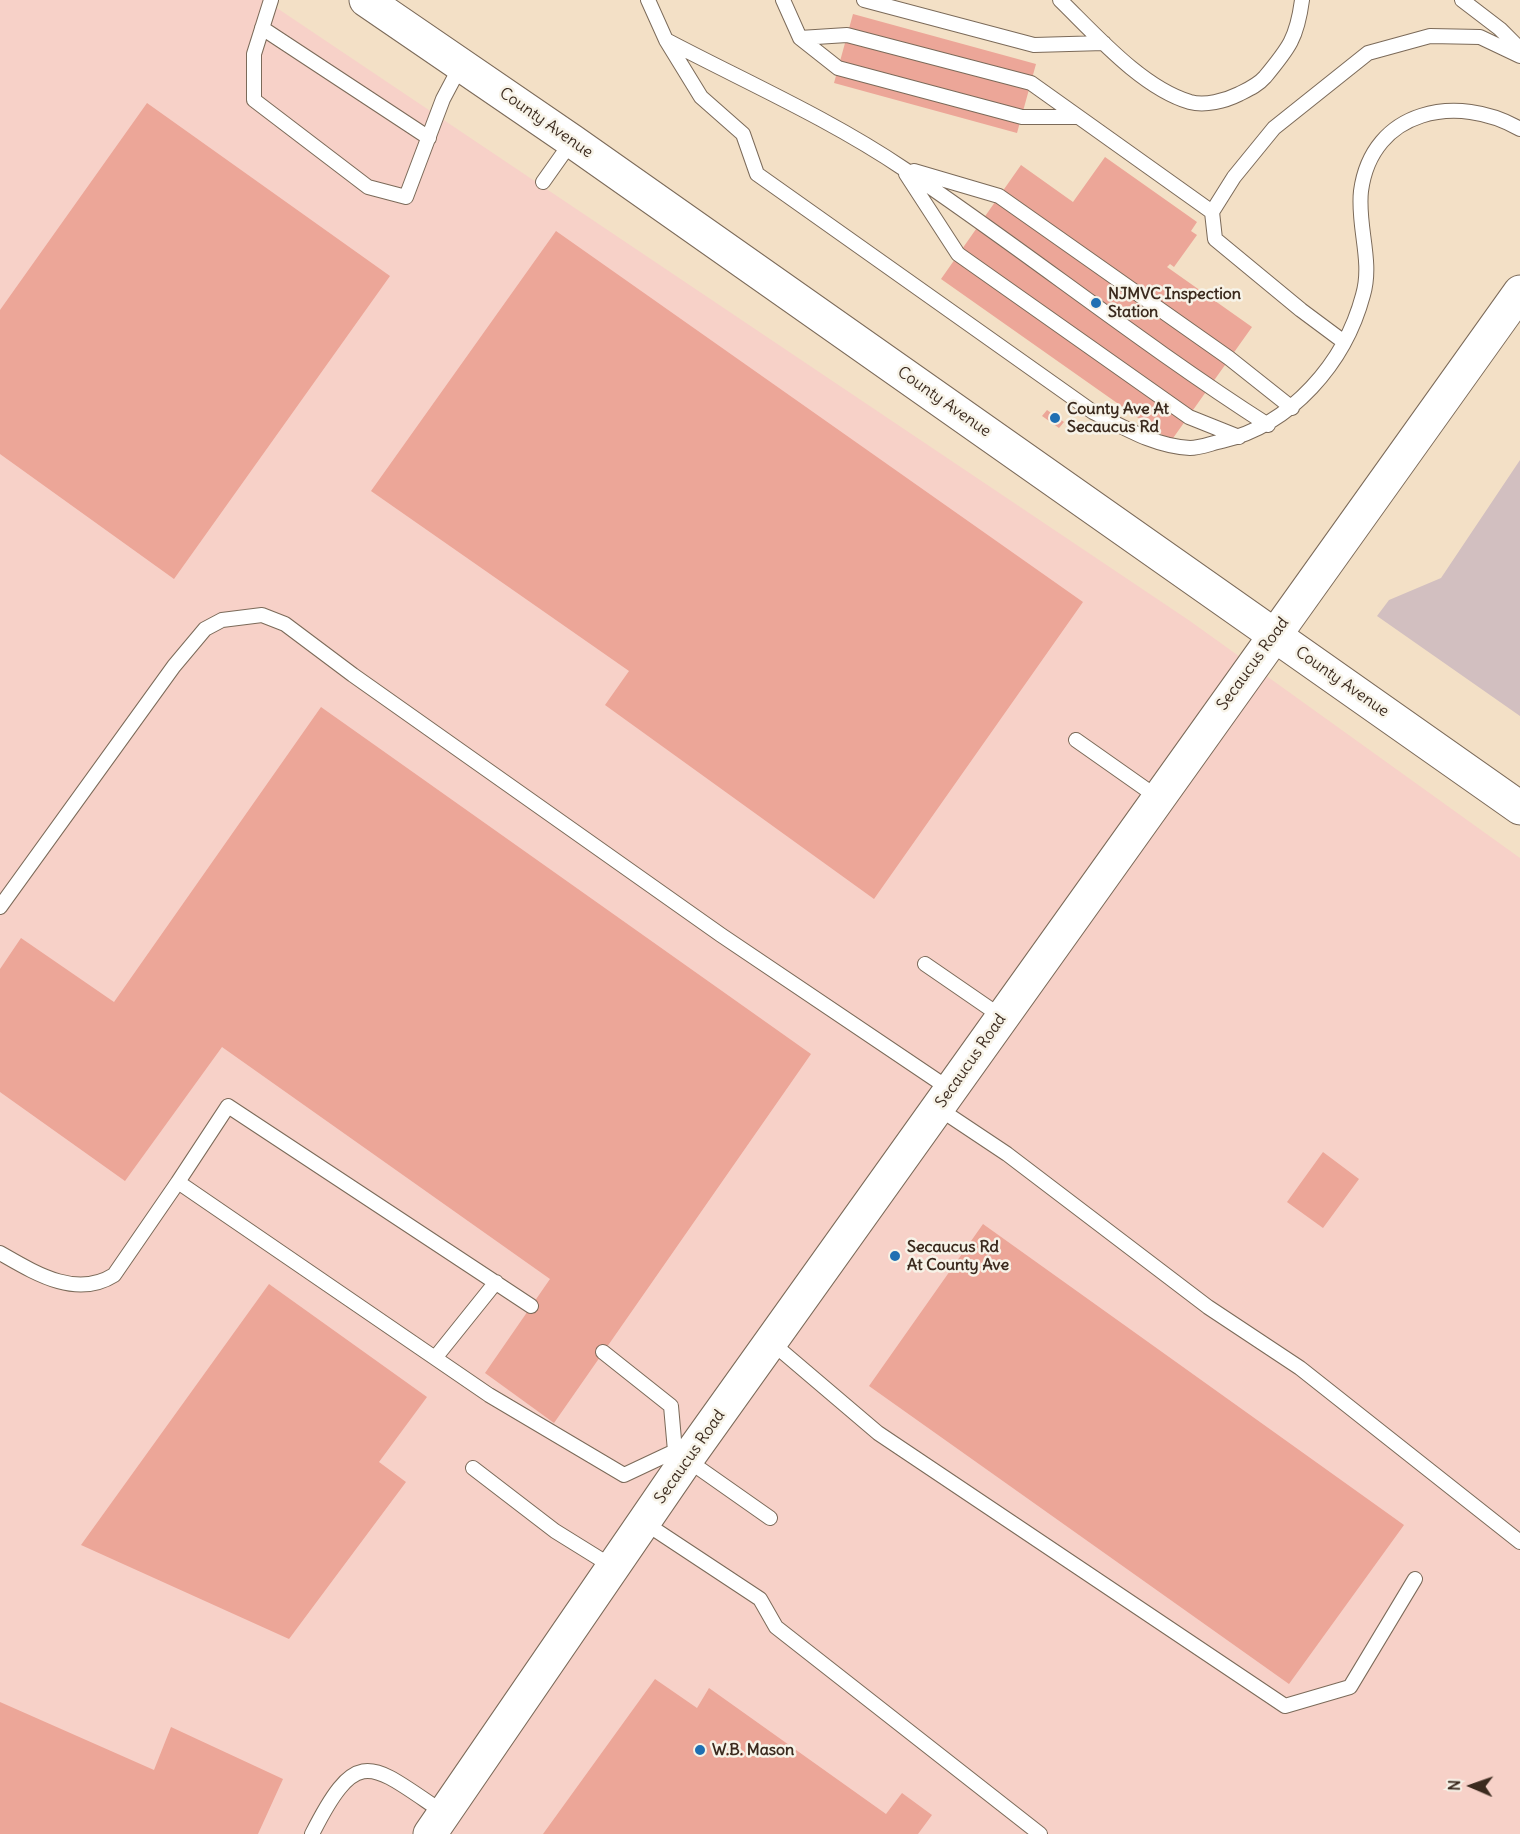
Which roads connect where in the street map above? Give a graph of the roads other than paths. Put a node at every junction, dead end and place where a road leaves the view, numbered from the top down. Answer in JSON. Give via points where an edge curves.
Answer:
{"nodes":[{"id":1,"x":271,"y":0,"type":"edge"},
{"id":2,"x":366,"y":0,"type":"edge"},
{"id":3,"x":648,"y":0,"type":"edge"},
{"id":4,"x":783,"y":0,"type":"edge"},
{"id":5,"x":864,"y":0,"type":"edge"},
{"id":6,"x":1060,"y":0,"type":"edge"},
{"id":7,"x":1302,"y":0,"type":"edge"},
{"id":8,"x":1462,"y":0,"type":"edge"},
{"id":9,"x":262,"y":28,"type":"junction"},
{"id":10,"x":800,"y":38,"type":"junction"},
{"id":11,"x":666,"y":40,"type":"junction"},
{"id":12,"x":1104,"y":43,"type":"junction"},
{"id":13,"x":1520,"y":49,"type":"edge"},
{"id":14,"x":1520,"y":56,"type":"edge"},
{"id":15,"x":461,"y":65,"type":"junction"},
{"id":16,"x":1076,"y":117,"type":"junction"},
{"id":17,"x":1520,"y":129,"type":"edge"},
{"id":18,"x":429,"y":138,"type":"junction"},
{"id":19,"x":572,"y":141,"type":"junction"},
{"id":20,"x":902,"y":168,"type":"junction"},
{"id":21,"x":543,"y":182,"type":"dead end"},
{"id":22,"x":1212,"y":212,"type":"junction"},
{"id":23,"x":1520,"y":292,"type":"edge"},
{"id":24,"x":1344,"y":342,"type":"junction"},
{"id":25,"x":1292,"y":408,"type":"junction"},
{"id":26,"x":1268,"y":425,"type":"junction"},
{"id":27,"x":1239,"y":437,"type":"junction"},
{"id":28,"x":1274,"y":634,"type":"junction"},
{"id":29,"x":1076,"y":740,"type":"dead end"},
{"id":30,"x":1157,"y":797,"type":"junction"},
{"id":31,"x":1520,"y":808,"type":"edge"},
{"id":32,"x":0,"y":907,"type":"edge"},
{"id":33,"x":925,"y":964,"type":"dead end"},
{"id":34,"x":1002,"y":1017,"type":"junction"},
{"id":35,"x":944,"y":1099,"type":"junction"},
{"id":36,"x":178,"y":1182,"type":"junction"},
{"id":37,"x":0,"y":1253,"type":"edge"},
{"id":38,"x":496,"y":1282,"type":"junction"},
{"id":39,"x":531,"y":1306,"type":"dead end"},
{"id":40,"x":771,"y":1342,"type":"junction"},
{"id":41,"x":603,"y":1353,"type":"dead end"},
{"id":42,"x":435,"y":1358,"type":"junction"},
{"id":43,"x":681,"y":1455,"type":"junction"},
{"id":44,"x":473,"y":1468,"type":"dead end"},
{"id":45,"x":770,"y":1518,"type":"dead end"},
{"id":46,"x":645,"y":1523,"type":"junction"},
{"id":47,"x":1520,"y":1542,"type":"edge"},
{"id":48,"x":615,"y":1568,"type":"junction"},
{"id":49,"x":1415,"y":1579,"type":"dead end"},
{"id":50,"x":437,"y":1824,"type":"edge"},
{"id":51,"x":312,"y":1834,"type":"edge"},
{"id":52,"x":1040,"y":1834,"type":"edge"}],
"edges":[{"from":1,"to":9,"type":"lane"},
{"from":2,"to":15,"type":"main road","name":"County Avenue"},
{"from":3,"to":11,"type":"lane"},
{"from":4,"to":10,"type":"lane"},
{"from":5,"to":12,"type":"lane","via":[[1034,45]]},
{"from":6,"to":12,"type":"lane"},
{"from":7,"to":12,"type":"lane","via":[[1289,48],[1258,84],[1224,102],[1191,103],[1160,89]]},
{"from":8,"to":13,"type":"lane"},
{"from":9,"to":18,"type":"lane"},
{"from":9,"to":18,"type":"lane","via":[[254,54],[254,100],[368,187],[406,197]]},
{"from":10,"to":16,"type":"lane","via":[[838,68],[1022,117]]},
{"from":10,"to":16,"type":"lane","via":[[847,35],[1030,83]]},
{"from":11,"to":20,"type":"lane"},
{"from":11,"to":27,"type":"lane","via":[[701,97],[742,134],[757,174],[1093,412],[1152,442],[1192,448]]},
{"from":14,"to":22,"type":"lane","via":[[1480,37],[1430,36],[1368,53],[1274,128],[1234,177]]},
{"from":15,"to":18,"type":"lane"},
{"from":15,"to":19,"type":"main road","name":"County Avenue"},
{"from":16,"to":22,"type":"lane"},
{"from":17,"to":24,"type":"lane","via":[[1490,115],[1446,109],[1422,114],[1388,136],[1371,160],[1361,189],[1364,292]]},
{"from":19,"to":21,"type":"lane"},
{"from":19,"to":28,"type":"main road","name":"County Avenue"},
{"from":20,"to":25,"type":"lane","via":[[999,196],[1229,358]]},
{"from":20,"to":26,"type":"lane"},
{"from":20,"to":27,"type":"lane","via":[[958,254],[1189,417]]},
{"from":22,"to":24,"type":"lane","via":[[1215,239]]},
{"from":23,"to":28,"type":"main road","name":"Secaucus Road"},
{"from":24,"to":25,"type":"lane","via":[[1321,377]]},
{"from":25,"to":26,"type":"lane"},
{"from":26,"to":27,"type":"lane"},
{"from":28,"to":30,"type":"main road","name":"Secaucus Road"},
{"from":28,"to":31,"type":"main road","name":"County Avenue"},
{"from":29,"to":30,"type":"lane"},
{"from":30,"to":34,"type":"main road","name":"Secaucus Road"},
{"from":32,"to":35,"type":"lane","via":[[205,629],[222,620],[262,615],[285,624]]},
{"from":33,"to":34,"type":"lane"},
{"from":34,"to":35,"type":"main road","name":"Secaucus Road"},
{"from":35,"to":40,"type":"main road","name":"Secaucus Road"},
{"from":35,"to":47,"type":"lane","via":[[1007,1154],[1208,1308],[1300,1368]]},
{"from":36,"to":37,"type":"lane","via":[[114,1275],[99,1284],[58,1282]]},
{"from":36,"to":38,"type":"lane","via":[[228,1106]]},
{"from":36,"to":42,"type":"lane"},
{"from":38,"to":39,"type":"lane"},
{"from":38,"to":42,"type":"lane"},
{"from":40,"to":43,"type":"main road","name":"Secaucus Road"},
{"from":40,"to":49,"type":"lane","via":[[878,1433],[1285,1706],[1350,1687]]},
{"from":41,"to":43,"type":"lane","via":[[670,1406]]},
{"from":42,"to":43,"type":"lane","via":[[489,1395],[624,1475]]},
{"from":43,"to":45,"type":"lane"},
{"from":43,"to":46,"type":"main road","name":"Secaucus Road"},
{"from":44,"to":48,"type":"lane","via":[[555,1531]]},
{"from":46,"to":48,"type":"main road","name":"Secaucus Road"},
{"from":46,"to":52,"type":"lane","via":[[760,1599],[776,1627]]},
{"from":48,"to":50,"type":"main road","name":"Secaucus Road"},
{"from":50,"to":51,"type":"lane","via":[[385,1774],[369,1770],[351,1775],[338,1789]]}]}
